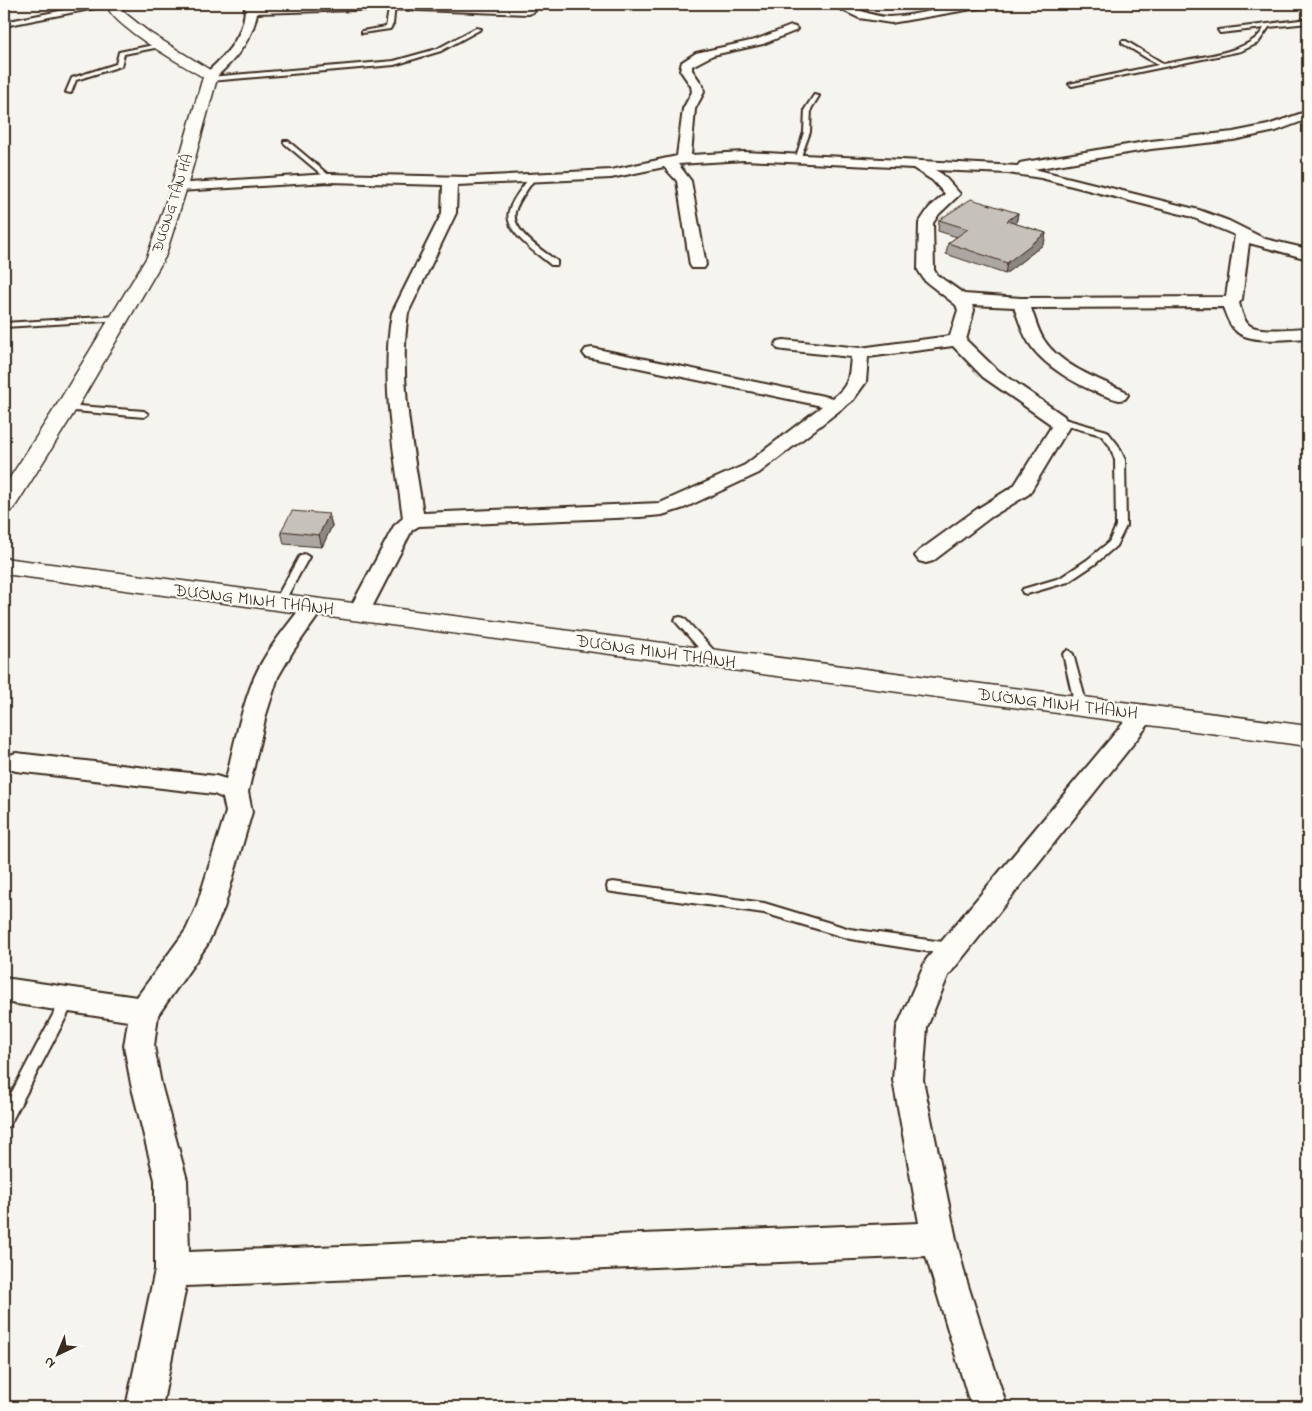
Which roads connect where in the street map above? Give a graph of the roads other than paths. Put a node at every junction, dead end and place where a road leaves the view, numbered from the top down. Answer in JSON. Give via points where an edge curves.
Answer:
{"nodes":[{"id":1,"x":118,"y":4,"type":"edge"},
{"id":2,"x":406,"y":4,"type":"edge"},
{"id":3,"x":838,"y":4,"type":"edge"},
{"id":4,"x":984,"y":4,"type":"edge"},
{"id":5,"x":392,"y":5,"type":"edge"},
{"id":6,"x":469,"y":5,"type":"edge"},
{"id":7,"x":251,"y":7,"type":"edge"},
{"id":8,"x":529,"y":11,"type":"dead end"},
{"id":9,"x":1308,"y":21,"type":"edge"},
{"id":10,"x":4,"y":24,"type":"edge"},
{"id":11,"x":1267,"y":26,"type":"junction"},
{"id":12,"x":478,"y":29,"type":"dead end"},
{"id":13,"x":791,"y":30,"type":"dead end"},
{"id":14,"x":364,"y":32,"type":"dead end"},
{"id":15,"x":1220,"y":32,"type":"dead end"},
{"id":16,"x":1124,"y":42,"type":"dead end"},
{"id":17,"x":163,"y":45,"type":"junction"},
{"id":18,"x":1164,"y":66,"type":"junction"},
{"id":19,"x":210,"y":77,"type":"junction"},
{"id":20,"x":1072,"y":84,"type":"dead end"},
{"id":21,"x":69,"y":92,"type":"dead end"},
{"id":22,"x":816,"y":96,"type":"dead end"},
{"id":23,"x":1308,"y":115,"type":"edge"},
{"id":24,"x":286,"y":142,"type":"dead end"},
{"id":25,"x":684,"y":159,"type":"junction"},
{"id":26,"x":797,"y":159,"type":"junction"},
{"id":27,"x":668,"y":163,"type":"junction"},
{"id":28,"x":916,"y":165,"type":"junction"},
{"id":29,"x":984,"y":168,"type":"junction"},
{"id":30,"x":1008,"y":169,"type":"junction"},
{"id":31,"x":329,"y":178,"type":"junction"},
{"id":32,"x":532,"y":178,"type":"junction"},
{"id":33,"x":450,"y":180,"type":"junction"},
{"id":34,"x":179,"y":188,"type":"junction"},
{"id":35,"x":953,"y":194,"type":"junction"},
{"id":36,"x":1242,"y":233,"type":"junction"},
{"id":37,"x":1308,"y":254,"type":"edge"},
{"id":38,"x":554,"y":263,"type":"dead end"},
{"id":39,"x":698,"y":265,"type":"dead end"},
{"id":40,"x":960,"y":299,"type":"junction"},
{"id":41,"x":1230,"y":302,"type":"junction"},
{"id":42,"x":1020,"y":303,"type":"junction"},
{"id":43,"x":119,"y":318,"type":"junction"},
{"id":44,"x":4,"y":325,"type":"edge"},
{"id":45,"x":1308,"y":333,"type":"edge"},
{"id":46,"x":958,"y":340,"type":"junction"},
{"id":47,"x":784,"y":345,"type":"dead end"},
{"id":48,"x":592,"y":353,"type":"dead end"},
{"id":49,"x":860,"y":353,"type":"junction"},
{"id":50,"x":1119,"y":395,"type":"dead end"},
{"id":51,"x":837,"y":404,"type":"junction"},
{"id":52,"x":66,"y":408,"type":"junction"},
{"id":53,"x":144,"y":414,"type":"dead end"},
{"id":54,"x":1058,"y":420,"type":"junction"},
{"id":55,"x":4,"y":505,"type":"edge"},
{"id":56,"x":414,"y":520,"type":"junction"},
{"id":57,"x":926,"y":556,"type":"dead end"},
{"id":58,"x":304,"y":558,"type":"dead end"},
{"id":59,"x":4,"y":566,"type":"edge"},
{"id":60,"x":1027,"y":591,"type":"dead end"},
{"id":61,"x":279,"y":602,"type":"junction"},
{"id":62,"x":314,"y":606,"type":"junction"},
{"id":63,"x":359,"y":612,"type":"junction"},
{"id":64,"x":680,"y":620,"type":"dead end"},
{"id":65,"x":1068,"y":654,"type":"dead end"},
{"id":66,"x":715,"y":659,"type":"junction"},
{"id":67,"x":1082,"y":706,"type":"junction"},
{"id":68,"x":1144,"y":714,"type":"junction"},
{"id":69,"x":1308,"y":736,"type":"edge"},
{"id":70,"x":16,"y":762,"type":"dead end"},
{"id":71,"x":235,"y":792,"type":"junction"},
{"id":72,"x":613,"y":887,"type":"dead end"},
{"id":73,"x":952,"y":950,"type":"junction"},
{"id":74,"x":4,"y":990,"type":"edge"},
{"id":75,"x":68,"y":1000,"type":"junction"},
{"id":76,"x":144,"y":1011,"type":"junction"},
{"id":77,"x":4,"y":1121,"type":"edge"},
{"id":78,"x":939,"y":1239,"type":"junction"},
{"id":79,"x":172,"y":1270,"type":"junction"},
{"id":80,"x":144,"y":1407,"type":"edge"},
{"id":81,"x":989,"y":1407,"type":"edge"}],
"edges":[{"from":1,"to":10,"type":"lane"},
{"from":1,"to":17,"type":"main road","via":[[121,17]]},
{"from":2,"to":5,"type":"street"},
{"from":2,"to":6,"type":"street"},
{"from":3,"to":4,"type":"street","via":[[863,18],[878,20]]},
{"from":5,"to":7,"type":"street"},
{"from":5,"to":14,"type":"lane","via":[[388,28]]},
{"from":6,"to":8,"type":"street"},
{"from":7,"to":19,"type":"street","via":[[250,23],[239,44]]},
{"from":9,"to":11,"type":"lane"},
{"from":11,"to":15,"type":"lane"},
{"from":11,"to":18,"type":"lane","via":[[1260,40],[1248,47]]},
{"from":12,"to":19,"type":"lane","via":[[439,50],[394,63]]},
{"from":13,"to":25,"type":"street","via":[[689,61],[686,70],[698,92],[689,109]]},
{"from":16,"to":18,"type":"lane"},
{"from":17,"to":19,"type":"main road"},
{"from":17,"to":21,"type":"lane","via":[[121,53],[119,65],[74,79]]},
{"from":18,"to":20,"type":"lane"},
{"from":19,"to":34,"type":"main road","name":"ĐƯỜNG TÂN HÀ"},
{"from":22,"to":26,"type":"lane","via":[[808,109],[807,132]]},
{"from":23,"to":30,"type":"street","via":[[1271,128],[1233,136],[1151,145]]},
{"from":24,"to":31,"type":"lane"},
{"from":25,"to":26,"type":"street","via":[[744,156]]},
{"from":25,"to":27,"type":"street"},
{"from":26,"to":28,"type":"street"},
{"from":27,"to":32,"type":"street","via":[[611,174]]},
{"from":27,"to":39,"type":"street","via":[[684,181]]},
{"from":28,"to":29,"type":"street"},
{"from":28,"to":35,"type":"street","via":[[937,177]]},
{"from":29,"to":30,"type":"street"},
{"from":29,"to":35,"type":"street"},
{"from":30,"to":36,"type":"street","via":[[1041,174],[1194,213]]},
{"from":31,"to":33,"type":"street"},
{"from":31,"to":34,"type":"street"},
{"from":32,"to":33,"type":"street"},
{"from":32,"to":38,"type":"lane","via":[[511,213],[512,222],[522,236]]},
{"from":33,"to":56,"type":"street","via":[[449,212],[400,313],[395,350],[401,432]]},
{"from":34,"to":43,"type":"main road","name":"ĐƯỜNG TÂN HÀ","via":[[156,257]]},
{"from":35,"to":40,"type":"street","via":[[926,223],[926,270],[930,278]]},
{"from":36,"to":37,"type":"street","via":[[1260,242]]},
{"from":36,"to":41,"type":"street","via":[[1234,300]]},
{"from":40,"to":42,"type":"street"},
{"from":40,"to":46,"type":"street","via":[[966,310]]},
{"from":41,"to":42,"type":"street"},
{"from":41,"to":45,"type":"street","via":[[1245,330]]},
{"from":42,"to":50,"type":"street","via":[[1032,333],[1043,349],[1065,367]]},
{"from":43,"to":44,"type":"lane"},
{"from":43,"to":52,"type":"main road","name":"ĐƯỜNG TÂN HÀ"},
{"from":46,"to":49,"type":"street"},
{"from":46,"to":54,"type":"street","via":[[1000,381]]},
{"from":47,"to":49,"type":"street"},
{"from":48,"to":51,"type":"street"},
{"from":49,"to":51,"type":"street","via":[[857,382]]},
{"from":51,"to":56,"type":"street","via":[[752,469],[662,509]]},
{"from":52,"to":53,"type":"lane"},
{"from":52,"to":55,"type":"main road","name":"ĐƯỜNG TÂN HÀ"},
{"from":54,"to":57,"type":"street","via":[[1060,427],[1022,490],[984,513]]},
{"from":54,"to":60,"type":"lane","via":[[1104,433],[1114,445],[1120,460],[1121,526],[1113,544],[1091,562],[1064,580]]},
{"from":56,"to":63,"type":"street","via":[[404,526]]},
{"from":58,"to":61,"type":"lane"},
{"from":59,"to":61,"type":"main road","name":"ĐƯỜNG MINH THANH"},
{"from":61,"to":62,"type":"main road","name":"ĐƯỜNG MINH THANH"},
{"from":62,"to":63,"type":"main road","name":"ĐƯỜNG MINH THANH"},
{"from":62,"to":71,"type":"street","via":[[266,677]]},
{"from":63,"to":66,"type":"main road","name":"ĐƯỜNG MINH THANH"},
{"from":64,"to":66,"type":"lane"},
{"from":65,"to":67,"type":"lane"},
{"from":66,"to":67,"type":"main road","name":"ĐƯỜNG MINH THANH"},
{"from":67,"to":68,"type":"main road","name":"ĐƯỜNG MINH THANH"},
{"from":68,"to":69,"type":"main road","name":"ĐƯỜNG MINH THANH"},
{"from":68,"to":73,"type":"street"},
{"from":70,"to":71,"type":"street","via":[[216,785]]},
{"from":71,"to":76,"type":"street","via":[[239,812],[210,908],[196,937]]},
{"from":72,"to":73,"type":"lane","via":[[764,908],[850,934]]},
{"from":73,"to":78,"type":"street","via":[[936,969],[912,1027],[908,1080]]},
{"from":74,"to":75,"type":"street"},
{"from":75,"to":76,"type":"street"},
{"from":75,"to":77,"type":"lane"},
{"from":76,"to":79,"type":"street","via":[[139,1046],[171,1180]]},
{"from":78,"to":79,"type":"street"},
{"from":78,"to":81,"type":"street"},
{"from":79,"to":80,"type":"street"}]}
